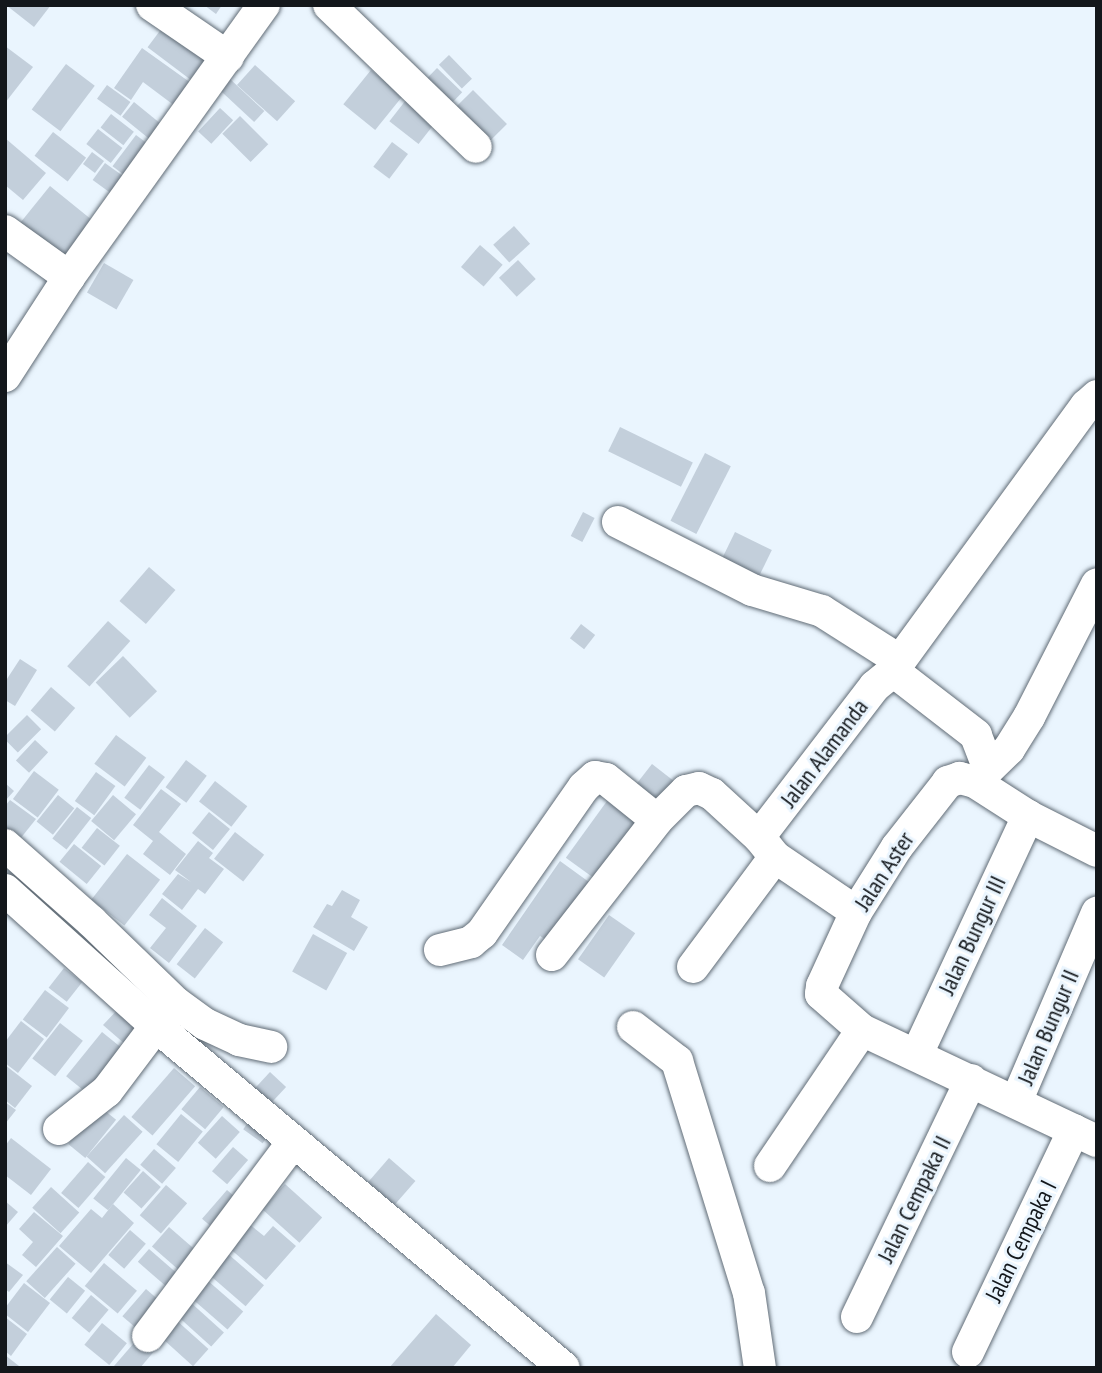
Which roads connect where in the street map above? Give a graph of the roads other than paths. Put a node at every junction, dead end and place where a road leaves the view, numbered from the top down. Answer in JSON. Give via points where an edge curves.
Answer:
{"nodes":[{"id":1,"x":152,"y":5,"type":"edge"},
{"id":2,"x":264,"y":5,"type":"edge"},
{"id":3,"x":329,"y":5,"type":"edge"},
{"id":4,"x":228,"y":57,"type":"junction"},
{"id":5,"x":475,"y":147,"type":"dead end"},
{"id":6,"x":5,"y":231,"type":"edge"},
{"id":7,"x":69,"y":277,"type":"junction"},
{"id":8,"x":5,"y":376,"type":"edge"},
{"id":9,"x":1097,"y":396,"type":"edge"},
{"id":10,"x":618,"y":522,"type":"dead end"},
{"id":11,"x":1097,"y":584,"type":"edge"},
{"id":12,"x":895,"y":666,"type":"junction"},
{"id":13,"x":981,"y":774,"type":"junction"},
{"id":14,"x":1028,"y":816,"type":"junction"},
{"id":15,"x":657,"y":820,"type":"junction"},
{"id":16,"x":5,"y":845,"type":"edge"},
{"id":17,"x":767,"y":847,"type":"junction"},
{"id":18,"x":1097,"y":851,"type":"edge"},
{"id":19,"x":5,"y":890,"type":"edge"},
{"id":20,"x":856,"y":912,"type":"junction"},
{"id":21,"x":1097,"y":913,"type":"edge"},
{"id":22,"x":91,"y":921,"type":"junction"},
{"id":23,"x":69,"y":947,"type":"junction"},
{"id":24,"x":440,"y":950,"type":"dead end"},
{"id":25,"x":552,"y":955,"type":"dead end"},
{"id":26,"x":693,"y":967,"type":"dead end"},
{"id":27,"x":156,"y":1026,"type":"junction"},
{"id":28,"x":633,"y":1027,"type":"dead end"},
{"id":29,"x":862,"y":1030,"type":"junction"},
{"id":30,"x":271,"y":1047,"type":"dead end"},
{"id":31,"x":916,"y":1054,"type":"junction"},
{"id":32,"x":971,"y":1080,"type":"junction"},
{"id":33,"x":1016,"y":1102,"type":"junction"},
{"id":34,"x":59,"y":1129,"type":"dead end"},
{"id":35,"x":1085,"y":1136,"type":"edge"},
{"id":36,"x":293,"y":1142,"type":"junction"},
{"id":37,"x":770,"y":1166,"type":"dead end"},
{"id":38,"x":857,"y":1317,"type":"dead end"},
{"id":39,"x":148,"y":1336,"type":"dead end"},
{"id":40,"x":968,"y":1352,"type":"dead end"},
{"id":41,"x":564,"y":1368,"type":"edge"},
{"id":42,"x":760,"y":1368,"type":"edge"}],
"edges":[{"from":1,"to":4,"type":"street"},
{"from":2,"to":4,"type":"street"},
{"from":3,"to":5,"type":"street"},
{"from":4,"to":7,"type":"street"},
{"from":6,"to":7,"type":"street"},
{"from":7,"to":8,"type":"street"},
{"from":9,"to":12,"type":"street","name":"Jalan Alamanda"},
{"from":10,"to":12,"type":"street","via":[[752,590],[822,611]]},
{"from":11,"to":13,"type":"street","via":[[1029,717],[1009,749]]},
{"from":12,"to":13,"type":"street","via":[[907,681],[976,735]]},
{"from":12,"to":17,"type":"street","name":"Jalan Alamanda","via":[[875,686]]},
{"from":13,"to":14,"type":"street"},
{"from":13,"to":20,"type":"street","name":"Jalan Aster","via":[[948,782],[937,794]]},
{"from":14,"to":18,"type":"street"},
{"from":14,"to":31,"type":"street","name":"Jalan Bungur III"},
{"from":15,"to":17,"type":"street","via":[[686,791],[699,788],[712,794]]},
{"from":15,"to":24,"type":"street","via":[[606,779],[595,777],[482,933],[471,942]]},
{"from":15,"to":25,"type":"street"},
{"from":16,"to":22,"type":"street"},
{"from":17,"to":20,"type":"street"},
{"from":17,"to":26,"type":"street","name":"Jalan Alamanda"},
{"from":19,"to":23,"type":"street"},
{"from":20,"to":29,"type":"street","name":"Jalan Aster","via":[[821,994]]},
{"from":21,"to":33,"type":"street","name":"Jalan Bungur II"},
{"from":22,"to":23,"type":"street"},
{"from":22,"to":30,"type":"street","via":[[176,1003],[205,1024],[239,1040]]},
{"from":23,"to":27,"type":"street"},
{"from":27,"to":34,"type":"street","via":[[107,1091]]},
{"from":27,"to":36,"type":"street"},
{"from":28,"to":42,"type":"street","via":[[677,1061],[749,1293]]},
{"from":29,"to":31,"type":"street"},
{"from":29,"to":37,"type":"street"},
{"from":31,"to":32,"type":"street"},
{"from":32,"to":33,"type":"street"},
{"from":32,"to":38,"type":"street","name":"Jalan Cempaka II"},
{"from":33,"to":35,"type":"street"},
{"from":35,"to":40,"type":"street","name":"Jalan Cempaka I"},
{"from":36,"to":39,"type":"street"},
{"from":36,"to":41,"type":"street"}]}
